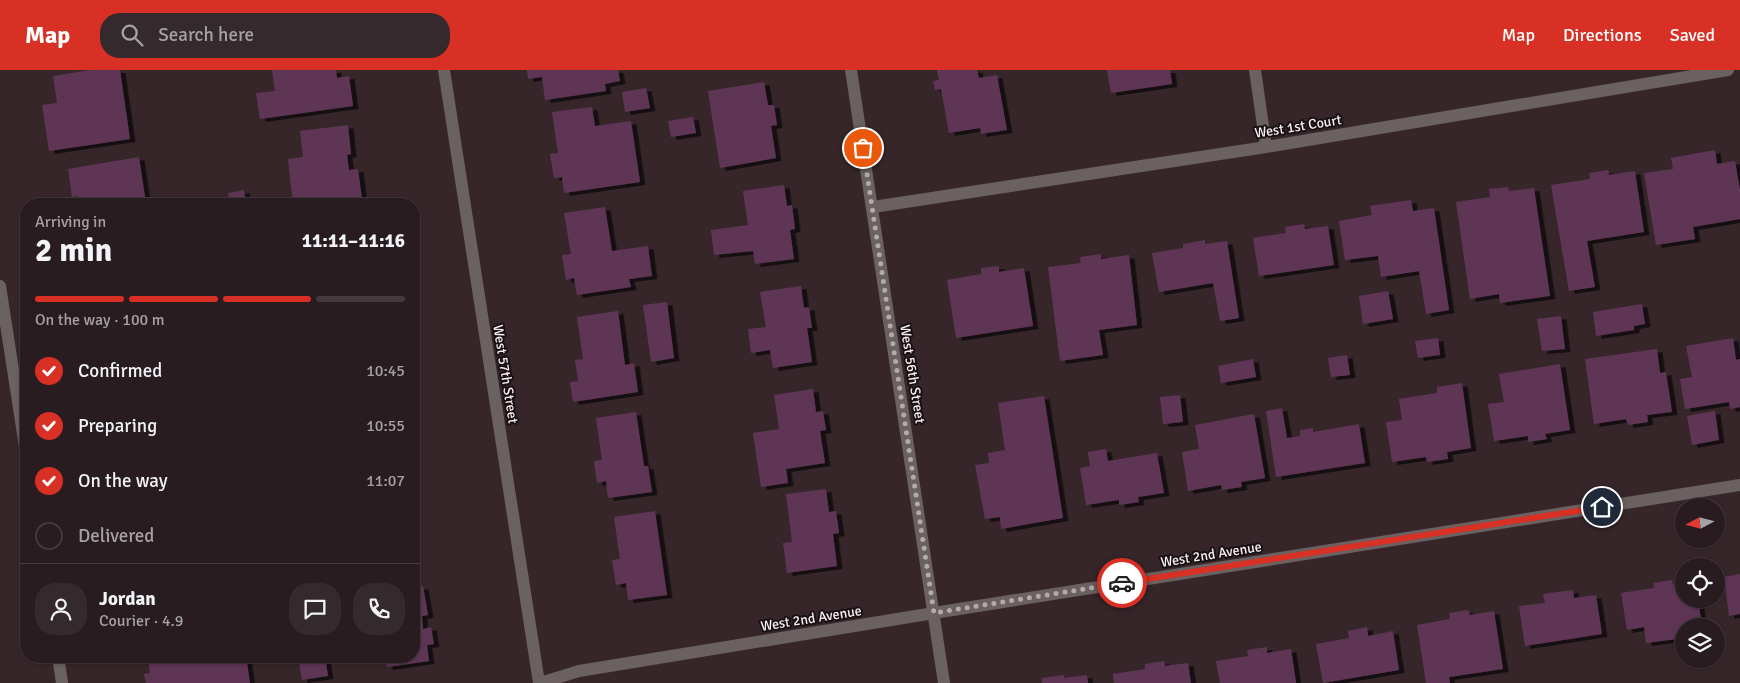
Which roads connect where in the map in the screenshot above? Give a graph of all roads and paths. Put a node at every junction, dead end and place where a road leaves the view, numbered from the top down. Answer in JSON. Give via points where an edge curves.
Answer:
{"nodes":[{"id":1,"x":444,"y":70,"type":"edge"},
{"id":2,"x":851,"y":70,"type":"edge"},
{"id":3,"x":1255,"y":70,"type":"edge"},
{"id":4,"x":1728,"y":70,"type":"edge"},
{"id":5,"x":1266,"y":147,"type":"junction"},
{"id":6,"x":873,"y":207,"type":"junction"},
{"id":7,"x":0,"y":286,"type":"edge"},
{"id":8,"x":20,"y":414,"type":"edge"},
{"id":9,"x":1740,"y":485,"type":"edge"},
{"id":10,"x":934,"y":613,"type":"junction"},
{"id":11,"x":59,"y":663,"type":"edge"},
{"id":12,"x":62,"y":683,"type":"edge"},
{"id":13,"x":540,"y":683,"type":"edge"},
{"id":14,"x":944,"y":683,"type":"edge"}],
"edges":[{"from":1,"to":13,"type":"street","name":"West 57th Street"},
{"from":2,"to":6,"type":"street","name":"West 56th Street"},
{"from":3,"to":5,"type":"street"},
{"from":4,"to":5,"type":"street","name":"West 1st Court"},
{"from":5,"to":6,"type":"street","name":"West 1st Court"},
{"from":6,"to":10,"type":"street","name":"West 56th Street"},
{"from":7,"to":8,"type":"street"},
{"from":9,"to":10,"type":"street","name":"West 2nd Avenue"},
{"from":10,"to":13,"type":"street","name":"West 2nd Avenue","via":[[579,671]]},
{"from":10,"to":14,"type":"street","name":"West 56th Street"},
{"from":11,"to":12,"type":"street"}]}
